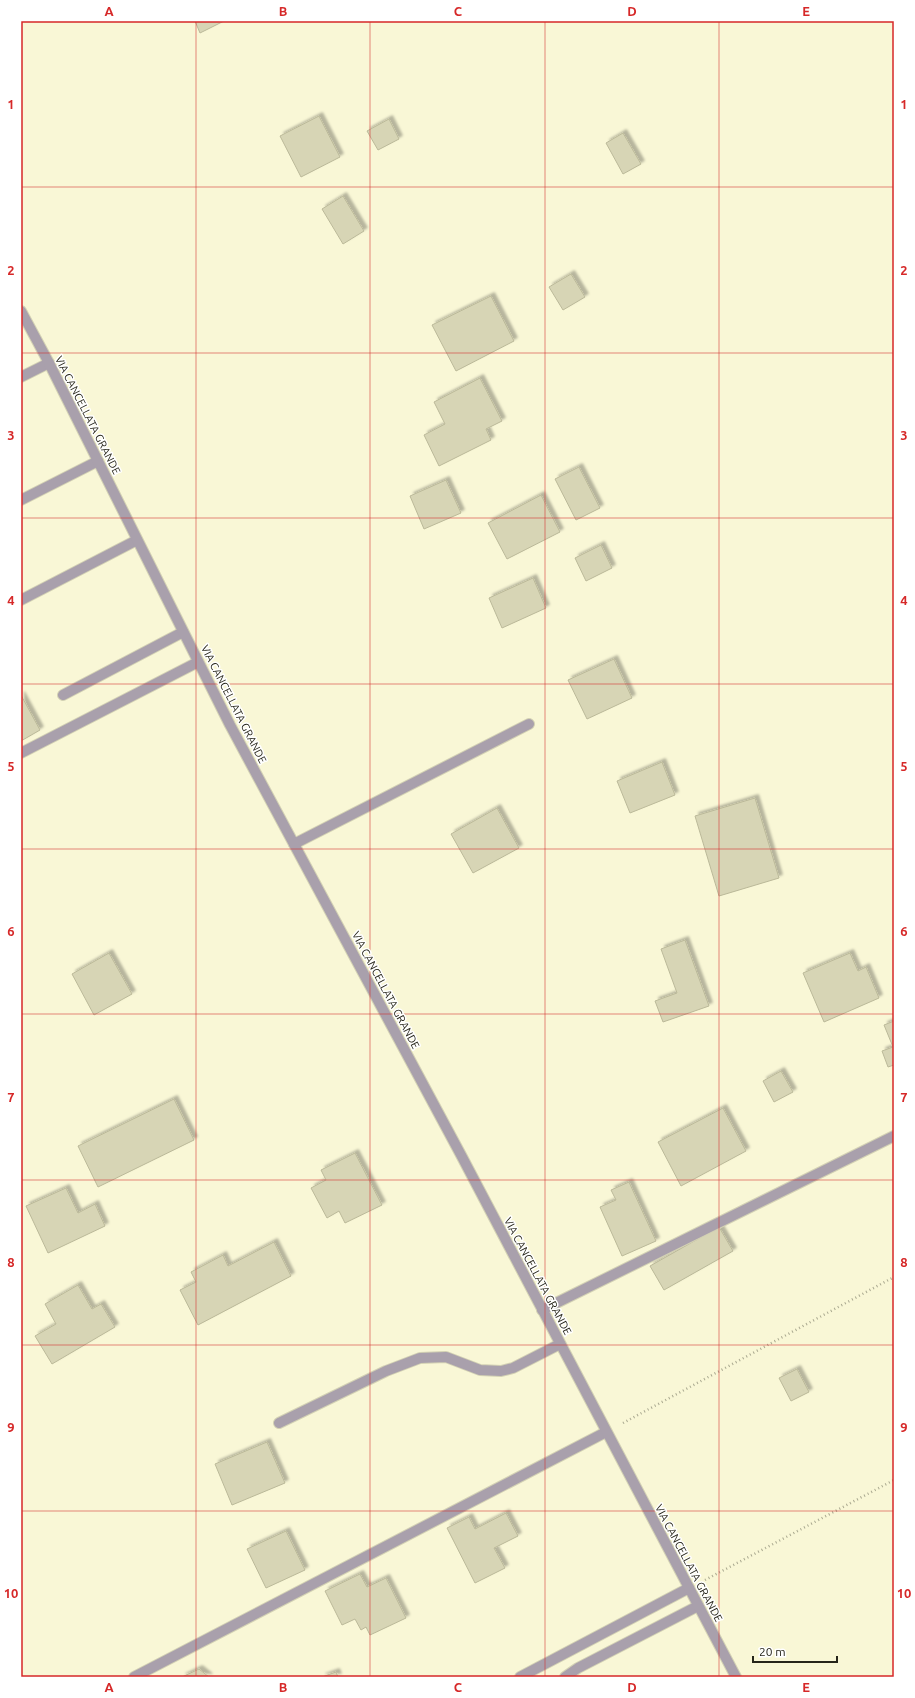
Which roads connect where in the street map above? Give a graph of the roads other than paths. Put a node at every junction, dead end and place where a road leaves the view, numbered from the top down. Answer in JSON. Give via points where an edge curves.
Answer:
{"nodes":[{"id":1,"x":21,"y":311,"type":"edge"},
{"id":2,"x":49,"y":362,"type":"junction"},
{"id":3,"x":21,"y":377,"type":"edge"},
{"id":4,"x":98,"y":460,"type":"junction"},
{"id":5,"x":21,"y":500,"type":"edge"},
{"id":6,"x":137,"y":540,"type":"junction"},
{"id":7,"x":21,"y":600,"type":"edge"},
{"id":8,"x":184,"y":632,"type":"junction"},
{"id":9,"x":198,"y":662,"type":"junction"},
{"id":10,"x":63,"y":695,"type":"dead end"},
{"id":11,"x":529,"y":724,"type":"dead end"},
{"id":12,"x":21,"y":753,"type":"edge"},
{"id":13,"x":294,"y":844,"type":"junction"},
{"id":14,"x":894,"y":1136,"type":"edge"},
{"id":15,"x":542,"y":1310,"type":"junction"},
{"id":16,"x":560,"y":1344,"type":"junction"},
{"id":17,"x":279,"y":1424,"type":"dead end"},
{"id":18,"x":606,"y":1432,"type":"junction"},
{"id":19,"x":689,"y":1588,"type":"junction"},
{"id":20,"x":698,"y":1606,"type":"junction"},
{"id":21,"x":134,"y":1677,"type":"edge"},
{"id":22,"x":520,"y":1677,"type":"edge"},
{"id":23,"x":565,"y":1677,"type":"edge"},
{"id":24,"x":736,"y":1677,"type":"edge"}],
"edges":[{"from":1,"to":2,"type":"street","name":"VIA CANCELLATA GRANDE"},
{"from":2,"to":3,"type":"street"},
{"from":2,"to":4,"type":"street","name":"VIA CANCELLATA GRANDE"},
{"from":4,"to":5,"type":"street"},
{"from":4,"to":6,"type":"street","name":"VIA CANCELLATA GRANDE"},
{"from":6,"to":7,"type":"street"},
{"from":6,"to":8,"type":"street","name":"VIA CANCELLATA GRANDE"},
{"from":8,"to":9,"type":"street","name":"VIA CANCELLATA GRANDE"},
{"from":8,"to":10,"type":"street"},
{"from":9,"to":12,"type":"street"},
{"from":9,"to":13,"type":"street","name":"VIA CANCELLATA GRANDE"},
{"from":11,"to":13,"type":"street"},
{"from":13,"to":15,"type":"street","name":"VIA CANCELLATA GRANDE"},
{"from":14,"to":15,"type":"street"},
{"from":15,"to":16,"type":"street","name":"VIA CANCELLATA GRANDE"},
{"from":16,"to":17,"type":"street","via":[[501,1372],[480,1370],[446,1357],[420,1358],[391,1369]]},
{"from":16,"to":18,"type":"street","name":"VIA CANCELLATA GRANDE"},
{"from":18,"to":19,"type":"street","name":"VIA CANCELLATA GRANDE"},
{"from":18,"to":21,"type":"street"},
{"from":19,"to":20,"type":"street","name":"VIA CANCELLATA GRANDE"},
{"from":19,"to":22,"type":"street"},
{"from":20,"to":23,"type":"street"},
{"from":20,"to":24,"type":"street","name":"VIA CANCELLATA GRANDE"}]}
